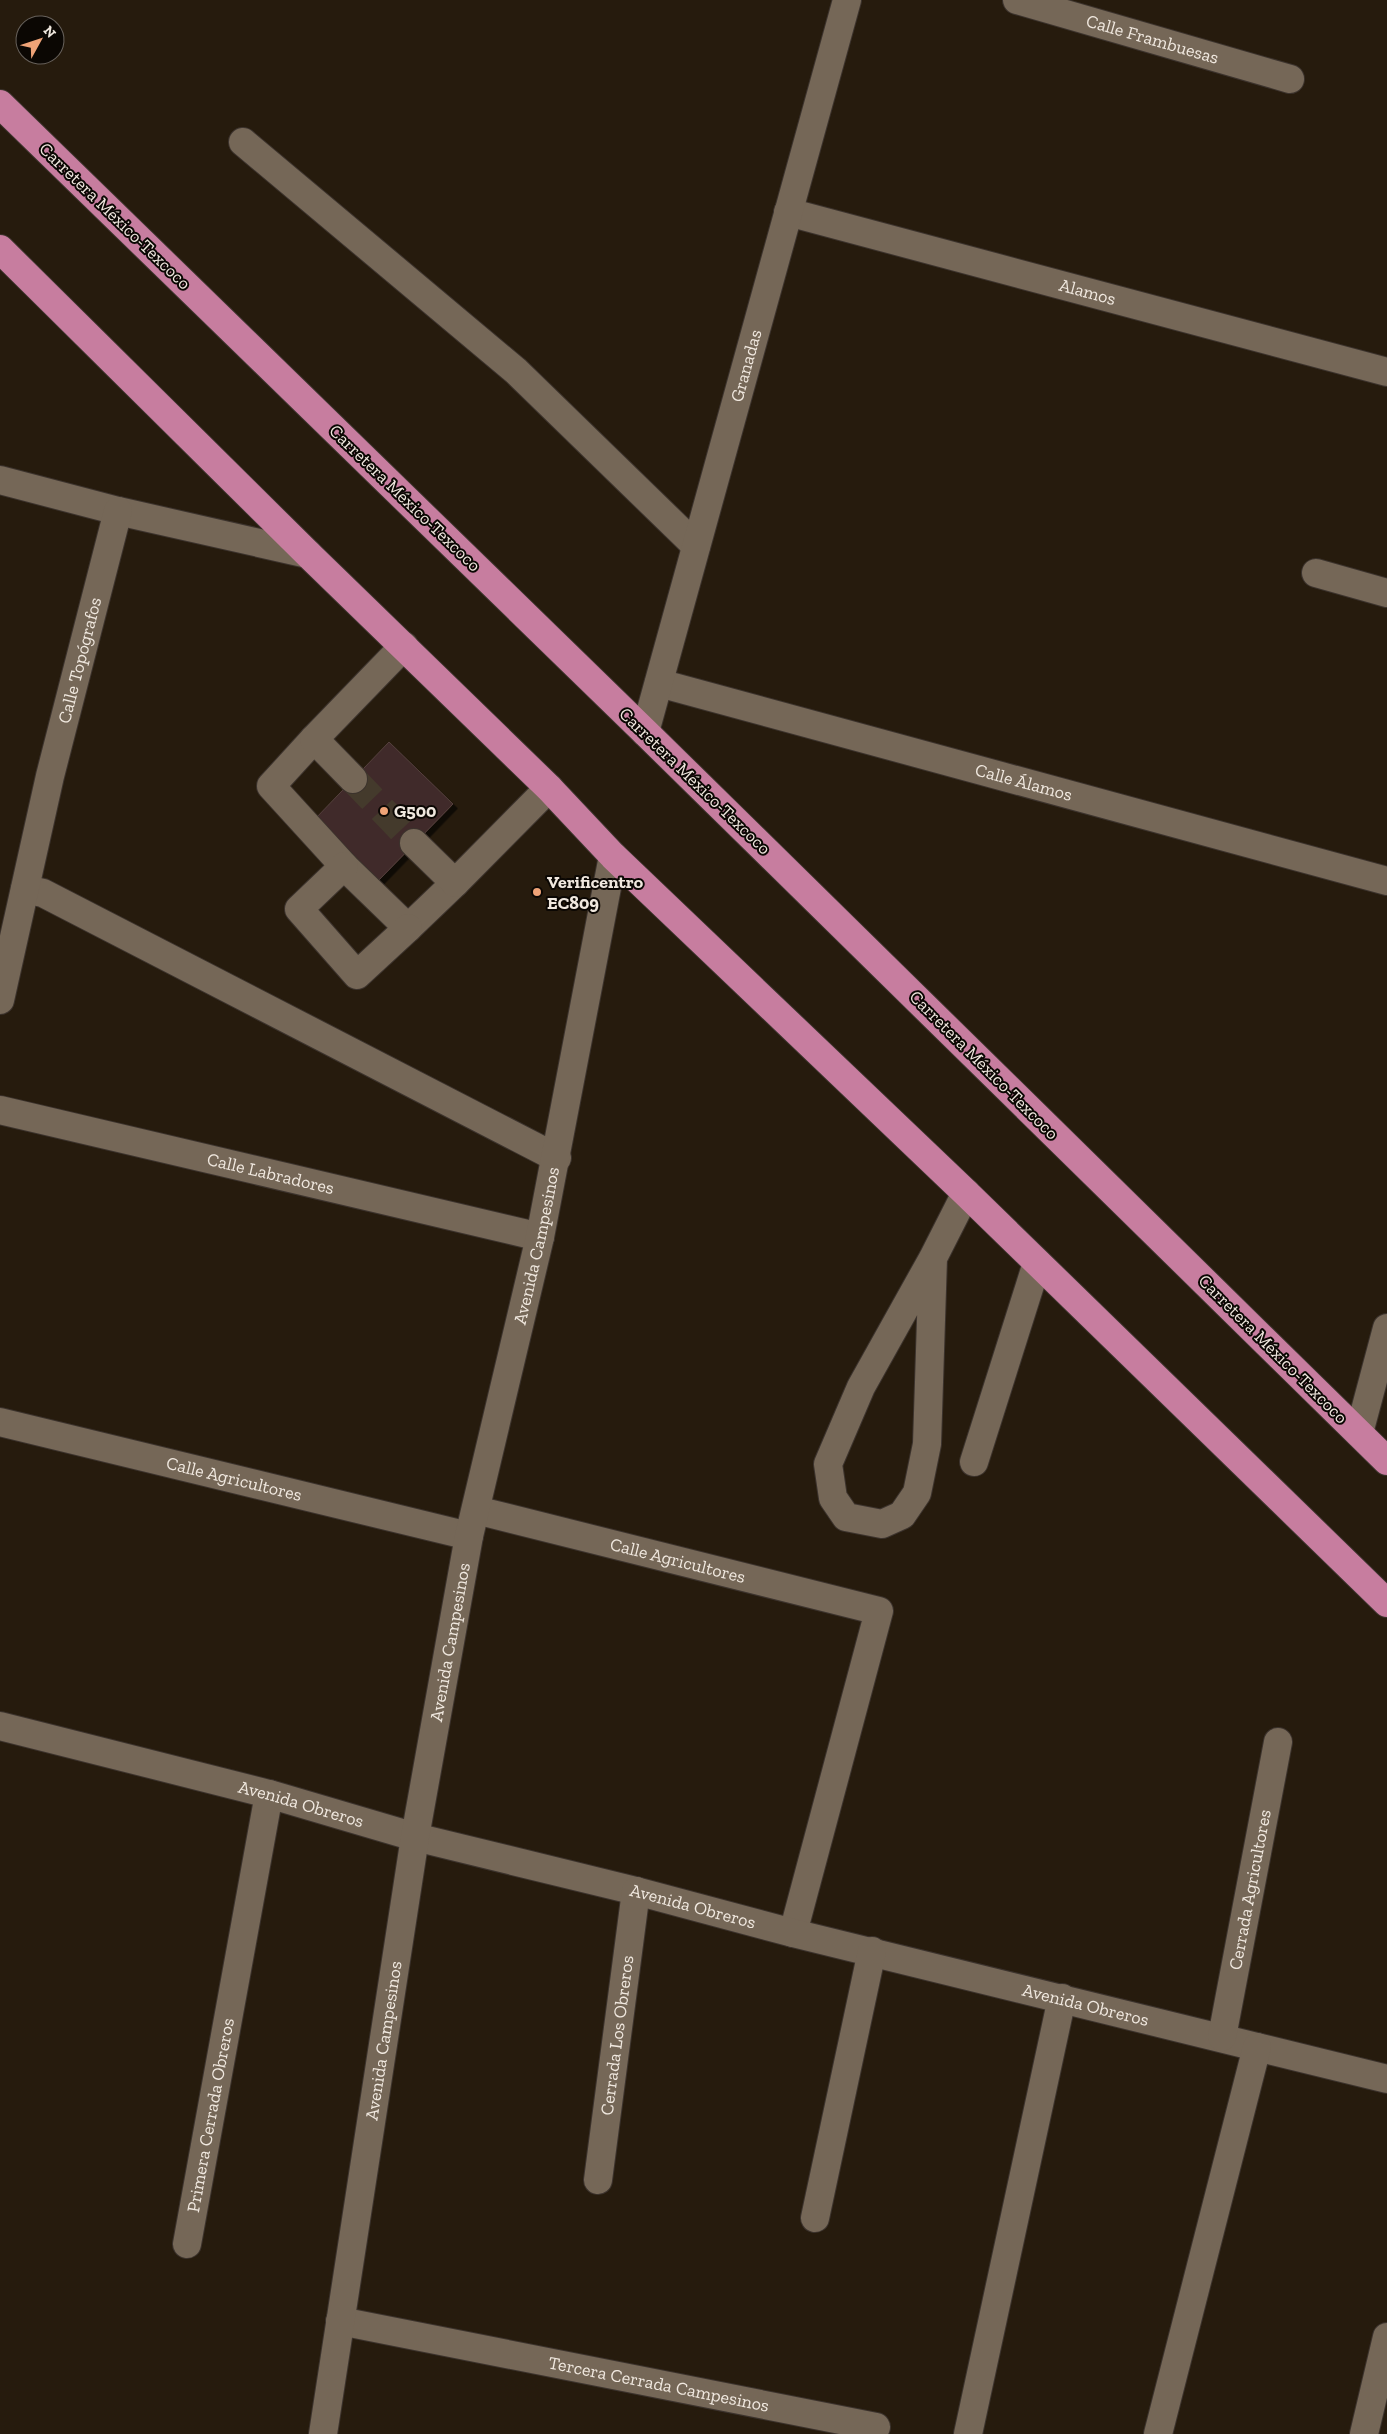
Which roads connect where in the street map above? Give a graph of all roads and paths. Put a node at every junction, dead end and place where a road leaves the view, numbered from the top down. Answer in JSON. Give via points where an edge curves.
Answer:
{"nodes":[{"id":1,"x":848,"y":0,"type":"edge"},
{"id":2,"x":1017,"y":0,"type":"edge"},
{"id":3,"x":1290,"y":78,"type":"dead end"},
{"id":4,"x":0,"y":104,"type":"edge"},
{"id":5,"x":243,"y":142,"type":"dead end"},
{"id":6,"x":788,"y":212,"type":"junction"},
{"id":7,"x":0,"y":249,"type":"edge"},
{"id":8,"x":1387,"y":372,"type":"edge"},
{"id":9,"x":0,"y":480,"type":"edge"},
{"id":10,"x":118,"y":511,"type":"junction"},
{"id":11,"x":696,"y":546,"type":"junction"},
{"id":12,"x":308,"y":554,"type":"junction"},
{"id":13,"x":1316,"y":573,"type":"dead end"},
{"id":14,"x":1387,"y":593,"type":"edge"},
{"id":15,"x":404,"y":646,"type":"junction"},
{"id":16,"x":659,"y":683,"type":"junction"},
{"id":17,"x":645,"y":732,"type":"junction"},
{"id":18,"x":314,"y":739,"type":"junction"},
{"id":19,"x":353,"y":779,"type":"tunnel mouth"},
{"id":20,"x":549,"y":788,"type":"junction"},
{"id":21,"x":414,"y":843,"type":"tunnel mouth"},
{"id":22,"x":613,"y":856,"type":"junction"},
{"id":23,"x":344,"y":866,"type":"junction"},
{"id":24,"x":1387,"y":882,"type":"edge"},
{"id":25,"x":455,"y":883,"type":"junction"},
{"id":26,"x":25,"y":889,"type":"junction"},
{"id":27,"x":408,"y":928,"type":"junction"},
{"id":28,"x":0,"y":1000,"type":"edge"},
{"id":29,"x":0,"y":1110,"type":"edge"},
{"id":30,"x":556,"y":1158,"type":"junction"},
{"id":31,"x":966,"y":1192,"type":"junction"},
{"id":32,"x":540,"y":1237,"type":"junction"},
{"id":33,"x":933,"y":1258,"type":"junction"},
{"id":34,"x":1037,"y":1263,"type":"junction"},
{"id":35,"x":1387,"y":1328,"type":"edge"},
{"id":36,"x":0,"y":1422,"type":"edge"},
{"id":37,"x":1359,"y":1433,"type":"junction"},
{"id":38,"x":1387,"y":1461,"type":"edge"},
{"id":39,"x":974,"y":1462,"type":"dead end"},
{"id":40,"x":476,"y":1510,"type":"junction"},
{"id":41,"x":469,"y":1536,"type":"junction"},
{"id":42,"x":1387,"y":1603,"type":"edge"},
{"id":43,"x":0,"y":1726,"type":"edge"},
{"id":44,"x":1278,"y":1742,"type":"dead end"},
{"id":45,"x":269,"y":1794,"type":"junction"},
{"id":46,"x":415,"y":1837,"type":"junction"},
{"id":47,"x":636,"y":1891,"type":"junction"},
{"id":48,"x":793,"y":1933,"type":"junction"},
{"id":49,"x":872,"y":1952,"type":"junction"},
{"id":50,"x":1062,"y":1998,"type":"junction"},
{"id":51,"x":1222,"y":2037,"type":"junction"},
{"id":52,"x":1257,"y":2047,"type":"junction"},
{"id":53,"x":1387,"y":2079,"type":"edge"},
{"id":54,"x":598,"y":2180,"type":"dead end"},
{"id":55,"x":815,"y":2218,"type":"dead end"},
{"id":56,"x":187,"y":2244,"type":"dead end"},
{"id":57,"x":340,"y":2321,"type":"junction"},
{"id":58,"x":1387,"y":2337,"type":"edge"},
{"id":59,"x":876,"y":2427,"type":"dead end"},
{"id":60,"x":323,"y":2434,"type":"edge"},
{"id":61,"x":968,"y":2434,"type":"edge"},
{"id":62,"x":1158,"y":2434,"type":"edge"},
{"id":63,"x":1364,"y":2434,"type":"edge"}],
"edges":[{"from":1,"to":6,"type":"street","name":"Granadas"},
{"from":2,"to":3,"type":"street","name":"Calle Frambuesas"},
{"from":4,"to":17,"type":"highway","name":"Carretera México-Texcoco"},
{"from":5,"to":11,"type":"street","via":[[516,371]]},
{"from":6,"to":8,"type":"street","name":"Alamos"},
{"from":6,"to":11,"type":"street","name":"Granadas"},
{"from":7,"to":12,"type":"highway"},
{"from":9,"to":10,"type":"street"},
{"from":10,"to":12,"type":"street"},
{"from":10,"to":26,"type":"street","name":"Calle Topógrafos","via":[[50,776]]},
{"from":11,"to":16,"type":"street","name":"Granadas"},
{"from":12,"to":15,"type":"highway"},
{"from":13,"to":14,"type":"street"},
{"from":15,"to":18,"type":"street"},
{"from":15,"to":20,"type":"highway"},
{"from":16,"to":17,"type":"street","name":"Granadas"},
{"from":16,"to":24,"type":"street","name":"Calle Álamos"},
{"from":17,"to":37,"type":"highway","name":"Carretera México-Texcoco"},
{"from":18,"to":19,"type":"street"},
{"from":18,"to":23,"type":"street","via":[[271,786]]},
{"from":20,"to":22,"type":"highway"},
{"from":20,"to":25,"type":"street"},
{"from":21,"to":25,"type":"street"},
{"from":22,"to":30,"type":"street","name":"Avenida Campesinos"},
{"from":22,"to":31,"type":"highway"},
{"from":23,"to":27,"type":"street"},
{"from":23,"to":27,"type":"street","via":[[300,909],[357,975]]},
{"from":25,"to":27,"type":"street"},
{"from":26,"to":28,"type":"street","name":"Calle Topógrafos"},
{"from":26,"to":30,"type":"street","via":[[43,893]]},
{"from":29,"to":32,"type":"street","name":"Calle Labradores"},
{"from":30,"to":32,"type":"street","name":"Avenida Campesinos"},
{"from":31,"to":33,"type":"street"},
{"from":31,"to":34,"type":"highway"},
{"from":32,"to":40,"type":"street","name":"Avenida Campesinos"},
{"from":33,"to":33,"type":"street","via":[[861,1387],[828,1464],[833,1498],[846,1517],[882,1524],[902,1515],[917,1492],[928,1444]]},
{"from":34,"to":39,"type":"street"},
{"from":34,"to":42,"type":"highway"},
{"from":35,"to":37,"type":"street"},
{"from":36,"to":41,"type":"street","name":"Calle Agricultores"},
{"from":37,"to":38,"type":"highway","name":"Carretera México-Texcoco"},
{"from":40,"to":41,"type":"street","name":"Avenida Campesinos"},
{"from":40,"to":48,"type":"street","name":"Calle Agricultores","via":[[879,1611]]},
{"from":41,"to":46,"type":"street","name":"Avenida Campesinos"},
{"from":43,"to":45,"type":"street","name":"Avenida Obreros"},
{"from":44,"to":51,"type":"street","name":"Cerrada Agricultores"},
{"from":45,"to":46,"type":"street","name":"Avenida Obreros"},
{"from":45,"to":56,"type":"street","name":"Primera Cerrada Obreros"},
{"from":46,"to":47,"type":"street","name":"Avenida Obreros"},
{"from":46,"to":57,"type":"street","name":"Avenida Campesinos"},
{"from":47,"to":48,"type":"street","name":"Avenida Obreros"},
{"from":47,"to":54,"type":"street","name":"Cerrada Los Obreros"},
{"from":48,"to":49,"type":"street","name":"Avenida Obreros"},
{"from":49,"to":50,"type":"street","name":"Avenida Obreros"},
{"from":49,"to":55,"type":"street"},
{"from":50,"to":51,"type":"street","name":"Avenida Obreros"},
{"from":50,"to":61,"type":"street"},
{"from":51,"to":52,"type":"street","name":"Avenida Obreros"},
{"from":52,"to":53,"type":"street","name":"Avenida Obreros"},
{"from":52,"to":62,"type":"street"},
{"from":57,"to":59,"type":"street","name":"Tercera Cerrada Campesinos"},
{"from":57,"to":60,"type":"street","name":"Avenida Campesinos"},
{"from":58,"to":63,"type":"street"}]}
